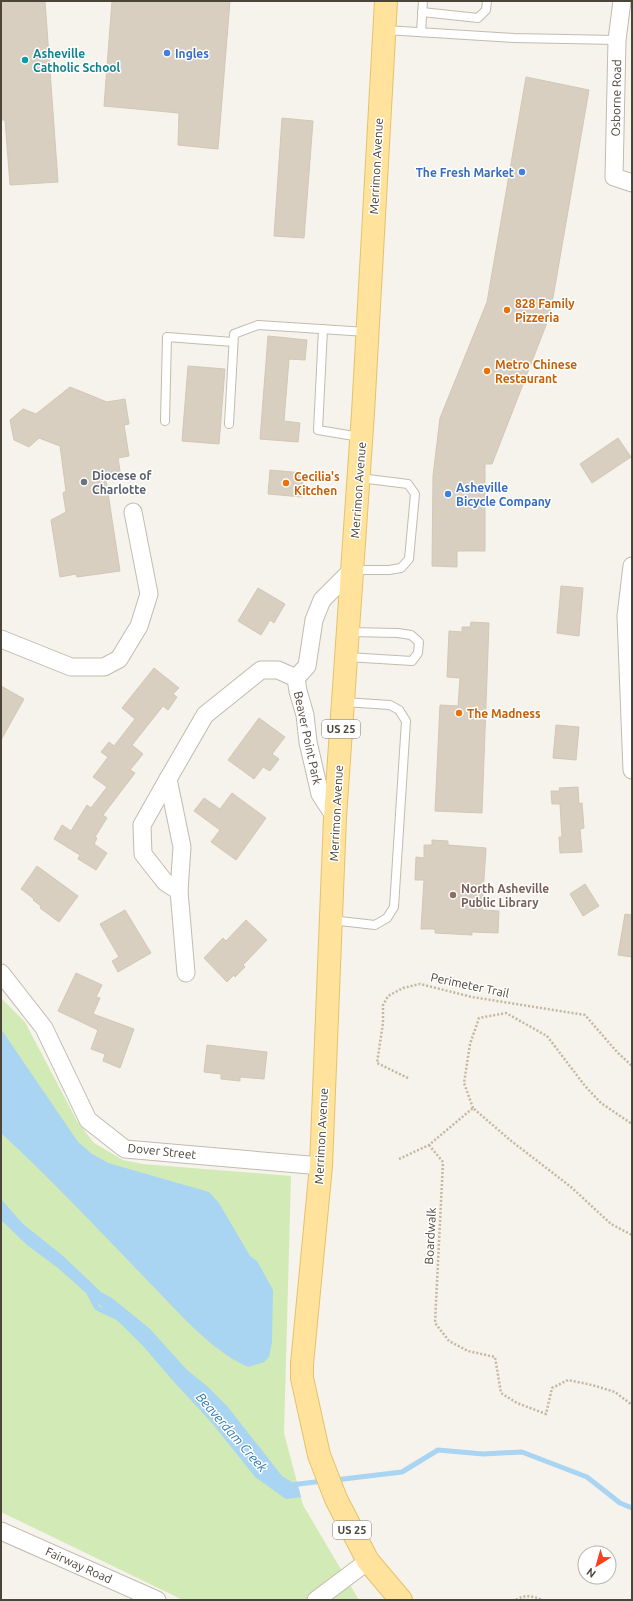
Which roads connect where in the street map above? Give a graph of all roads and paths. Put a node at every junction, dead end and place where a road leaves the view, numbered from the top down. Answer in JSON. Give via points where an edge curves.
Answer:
{"nodes":[{"id":1,"x":386,"y":1,"type":"edge"},
{"id":2,"x":423,"y":1,"type":"edge"},
{"id":3,"x":487,"y":1,"type":"edge"},
{"id":4,"x":622,"y":1,"type":"edge"},
{"id":5,"x":422,"y":12,"type":"junction"},
{"id":6,"x":384,"y":30,"type":"junction"},
{"id":7,"x":421,"y":32,"type":"junction"},
{"id":8,"x":617,"y":40,"type":"junction"},
{"id":9,"x":632,"y":183,"type":"edge"},
{"id":10,"x":323,"y":329,"type":"junction"},
{"id":11,"x":368,"y":332,"type":"junction"},
{"id":12,"x":233,"y":342,"type":"junction"},
{"id":13,"x":165,"y":421,"type":"dead end"},
{"id":14,"x":229,"y":424,"type":"dead end"},
{"id":15,"x":362,"y":437,"type":"junction"},
{"id":16,"x":358,"y":478,"type":"junction"},
{"id":17,"x":133,"y":512,"type":"dead end"},
{"id":18,"x":632,"y":566,"type":"edge"},
{"id":19,"x":352,"y":570,"type":"junction"},
{"id":20,"x":348,"y":632,"type":"junction"},
{"id":21,"x":1,"y":639,"type":"edge"},
{"id":22,"x":346,"y":657,"type":"junction"},
{"id":23,"x":296,"y":678,"type":"junction"},
{"id":24,"x":343,"y":702,"type":"junction"},
{"id":25,"x":632,"y":770,"type":"edge"},
{"id":26,"x":168,"y":778,"type":"junction"},
{"id":27,"x":335,"y":817,"type":"junction"},
{"id":28,"x":179,"y":891,"type":"junction"},
{"id":29,"x":331,"y":920,"type":"junction"},
{"id":30,"x":1,"y":973,"type":"edge"},
{"id":31,"x":186,"y":973,"type":"dead end"},
{"id":32,"x":632,"y":1066,"type":"edge"},
{"id":33,"x":408,"y":1078,"type":"dead end"},
{"id":34,"x":473,"y":1108,"type":"junction"},
{"id":35,"x":632,"y":1124,"type":"edge"},
{"id":36,"x":429,"y":1145,"type":"junction"},
{"id":37,"x":399,"y":1160,"type":"dead end"},
{"id":38,"x":321,"y":1166,"type":"junction"},
{"id":39,"x":632,"y":1235,"type":"edge"},
{"id":40,"x":632,"y":1405,"type":"edge"},
{"id":41,"x":1,"y":1531,"type":"edge"},
{"id":42,"x":368,"y":1561,"type":"junction"},
{"id":43,"x":157,"y":1600,"type":"edge"},
{"id":44,"x":316,"y":1600,"type":"edge"},
{"id":45,"x":401,"y":1600,"type":"edge"},
{"id":46,"x":516,"y":1600,"type":"edge"},
{"id":47,"x":542,"y":1600,"type":"edge"}],
"edges":[{"from":1,"to":6,"type":"main road","name":"Merrimon Avenue","number":"US 25"},
{"from":2,"to":5,"type":"lane"},
{"from":3,"to":5,"type":"lane","via":[[486,10],[478,18]]},
{"from":4,"to":8,"type":"street","name":"Osborne Road"},
{"from":5,"to":7,"type":"lane"},
{"from":6,"to":7,"type":"lane"},
{"from":6,"to":11,"type":"main road","name":"Merrimon Avenue","number":"US 25"},
{"from":7,"to":8,"type":"lane","via":[[514,38]]},
{"from":8,"to":9,"type":"street","name":"Osborne Road","via":[[614,177]]},
{"from":10,"to":11,"type":"lane"},
{"from":10,"to":12,"type":"lane","via":[[258,324],[234,334]]},
{"from":10,"to":15,"type":"lane","via":[[318,430]]},
{"from":11,"to":15,"type":"main road","name":"Merrimon Avenue","number":"US 25"},
{"from":12,"to":13,"type":"lane","via":[[167,337]]},
{"from":12,"to":14,"type":"lane"},
{"from":15,"to":16,"type":"main road","name":"Merrimon Avenue","number":"US 25"},
{"from":16,"to":19,"type":"main road","name":"Merrimon Avenue","number":"US 25"},
{"from":16,"to":19,"type":"lane","via":[[408,484],[415,494],[409,559],[401,568]]},
{"from":17,"to":21,"type":"street","via":[[149,594],[139,626],[119,659],[104,667],[71,667]]},
{"from":18,"to":25,"type":"street","via":[[626,616]]},
{"from":19,"to":20,"type":"main road","name":"Merrimon Avenue","number":"US 25"},
{"from":19,"to":23,"type":"street","name":"Beaver Point Park","via":[[322,600],[314,620],[307,666]]},
{"from":20,"to":22,"type":"main road","name":"Merrimon Avenue","number":"US 25"},
{"from":20,"to":22,"type":"lane","via":[[398,633],[411,635],[419,642],[418,653],[412,661]]},
{"from":22,"to":24,"type":"main road","name":"Merrimon Avenue","number":"US 25"},
{"from":23,"to":26,"type":"street","name":"Beaver Point Park","via":[[278,670],[261,670],[205,715]]},
{"from":23,"to":27,"type":"street","name":"Beaver Point Park","via":[[320,794]]},
{"from":24,"to":27,"type":"main road","name":"Merrimon Avenue","number":"US 25"},
{"from":24,"to":29,"type":"lane","via":[[390,705],[399,710],[406,721],[394,907],[387,918],[374,925]]},
{"from":26,"to":28,"type":"street","via":[[182,847]]},
{"from":26,"to":28,"type":"street","name":"Beaver Point Park","via":[[142,825],[143,854],[165,882]]},
{"from":27,"to":29,"type":"main road","name":"Merrimon Avenue","number":"US 25"},
{"from":28,"to":31,"type":"street"},
{"from":29,"to":38,"type":"main road","name":"Merrimon Avenue","number":"US 25"},
{"from":30,"to":38,"type":"street","name":"Dover Street","via":[[44,1028],[88,1120],[125,1149]]},
{"from":32,"to":33,"type":"path","name":"Perimeter Trail","via":[[585,1015],[472,997],[420,984],[403,988],[388,996],[382,1005],[383,1023],[376,1063]]},
{"from":34,"to":35,"type":"path","via":[[464,1083],[470,1044],[479,1018],[506,1013],[547,1036],[601,1103]]},
{"from":34,"to":36,"type":"path"},
{"from":34,"to":39,"type":"path","via":[[571,1187],[611,1224]]},
{"from":36,"to":37,"type":"path"},
{"from":36,"to":40,"type":"path","name":"Boardwalk","via":[[443,1162],[435,1323],[449,1341],[468,1351],[495,1357],[501,1393],[517,1403],[546,1414],[552,1388],[568,1380],[615,1392]]},
{"from":38,"to":42,"type":"main road","name":"Merrimon Avenue","number":"US 25","via":[[302,1378],[319,1455],[336,1499]]},
{"from":41,"to":43,"type":"street","name":"Fairway Road"},
{"from":42,"to":44,"type":"street"},
{"from":42,"to":45,"type":"main road","name":"Merrimon Avenue","number":"US 25"},
{"from":46,"to":47,"type":"path","via":[[532,1596]]}]}
